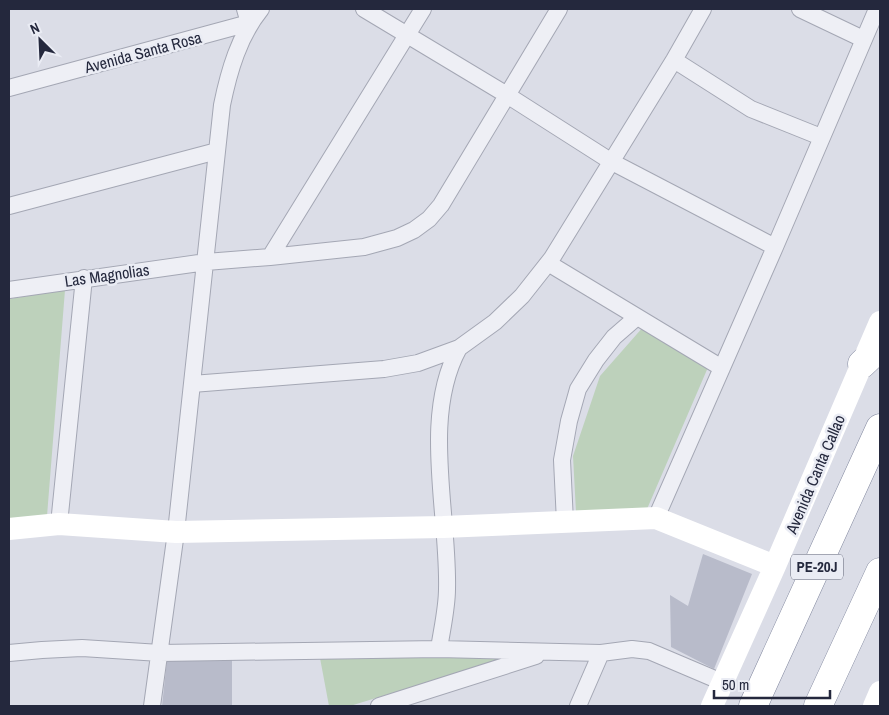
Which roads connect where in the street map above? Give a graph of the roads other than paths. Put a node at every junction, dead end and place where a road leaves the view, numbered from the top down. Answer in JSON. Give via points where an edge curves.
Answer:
{"nodes":[{"id":1,"x":261,"y":9,"type":"edge"},
{"id":2,"x":364,"y":9,"type":"edge"},
{"id":3,"x":423,"y":9,"type":"edge"},
{"id":4,"x":559,"y":9,"type":"edge"},
{"id":5,"x":703,"y":9,"type":"edge"},
{"id":6,"x":800,"y":9,"type":"edge"},
{"id":7,"x":877,"y":9,"type":"edge"},
{"id":8,"x":247,"y":16,"type":"edge"},
{"id":9,"x":407,"y":34,"type":"junction"},
{"id":10,"x":863,"y":39,"type":"junction"},
{"id":11,"x":674,"y":60,"type":"junction"},
{"id":12,"x":9,"y":88,"type":"edge"},
{"id":13,"x":507,"y":95,"type":"junction"},
{"id":14,"x":822,"y":137,"type":"junction"},
{"id":15,"x":217,"y":151,"type":"junction"},
{"id":16,"x":612,"y":162,"type":"junction"},
{"id":17,"x":9,"y":206,"type":"edge"},
{"id":18,"x":775,"y":247,"type":"junction"},
{"id":19,"x":270,"y":257,"type":"junction"},
{"id":20,"x":206,"y":262,"type":"junction"},
{"id":21,"x":548,"y":263,"type":"junction"},
{"id":22,"x":84,"y":278,"type":"junction"},
{"id":23,"x":9,"y":290,"type":"edge"},
{"id":24,"x":637,"y":317,"type":"junction"},
{"id":25,"x":880,"y":322,"type":"edge"},
{"id":26,"x":459,"y":348,"type":"junction"},
{"id":27,"x":871,"y":355,"type":"edge"},
{"id":28,"x":722,"y":368,"type":"junction"},
{"id":29,"x":192,"y":384,"type":"junction"},
{"id":30,"x":880,"y":428,"type":"edge"},
{"id":31,"x":656,"y":518,"type":"junction"},
{"id":32,"x":565,"y":522,"type":"junction"},
{"id":33,"x":59,"y":524,"type":"junction"},
{"id":34,"x":443,"y":527,"type":"junction"},
{"id":35,"x":9,"y":529,"type":"edge"},
{"id":36,"x":176,"y":532,"type":"junction"},
{"id":37,"x":775,"y":566,"type":"junction"},
{"id":38,"x":880,"y":572,"type":"edge"},
{"id":39,"x":880,"y":616,"type":"edge"},
{"id":40,"x":848,"y":644,"type":"junction"},
{"id":41,"x":439,"y":649,"type":"junction"},
{"id":42,"x":160,"y":652,"type":"junction"},
{"id":43,"x":549,"y":652,"type":"junction"},
{"id":44,"x":9,"y":653,"type":"edge"},
{"id":45,"x":602,"y":653,"type":"junction"},
{"id":46,"x":722,"y":682,"type":"junction"},
{"id":47,"x":880,"y":692,"type":"edge"},
{"id":48,"x":152,"y":706,"type":"edge"},
{"id":49,"x":379,"y":706,"type":"edge"},
{"id":50,"x":578,"y":706,"type":"edge"},
{"id":51,"x":712,"y":706,"type":"edge"},
{"id":52,"x":754,"y":706,"type":"edge"},
{"id":53,"x":818,"y":706,"type":"edge"},
{"id":54,"x":874,"y":706,"type":"edge"}],
"edges":[{"from":1,"to":8,"type":"street"},
{"from":2,"to":9,"type":"street"},
{"from":3,"to":9,"type":"street"},
{"from":4,"to":13,"type":"street","name":"Las Magnolias"},
{"from":5,"to":11,"type":"street"},
{"from":6,"to":10,"type":"street"},
{"from":7,"to":10,"type":"street"},
{"from":8,"to":12,"type":"street","name":"Avenida Santa Rosa"},
{"from":8,"to":15,"type":"street","via":[[228,75]]},
{"from":9,"to":13,"type":"street"},
{"from":9,"to":19,"type":"street"},
{"from":10,"to":14,"type":"street"},
{"from":11,"to":14,"type":"street","via":[[751,109]]},
{"from":11,"to":16,"type":"street"},
{"from":13,"to":16,"type":"street"},
{"from":13,"to":19,"type":"street","name":"Las Magnolias","via":[[441,205],[421,226],[397,238],[364,247]]},
{"from":14,"to":18,"type":"street"},
{"from":15,"to":17,"type":"street"},
{"from":15,"to":20,"type":"street"},
{"from":16,"to":18,"type":"street"},
{"from":16,"to":21,"type":"street"},
{"from":18,"to":28,"type":"street"},
{"from":19,"to":20,"type":"street","name":"Las Magnolias"},
{"from":20,"to":22,"type":"street","name":"Las Magnolias"},
{"from":20,"to":29,"type":"street"},
{"from":21,"to":24,"type":"street"},
{"from":21,"to":26,"type":"street","via":[[508,311]]},
{"from":22,"to":23,"type":"street","name":"Las Magnolias"},
{"from":22,"to":33,"type":"street"},
{"from":24,"to":28,"type":"street"},
{"from":24,"to":32,"type":"street","via":[[614,337],[578,389],[562,460]]},
{"from":25,"to":27,"type":"street","name":"Avenida Canta Callao"},
{"from":26,"to":29,"type":"street","via":[[400,367]]},
{"from":26,"to":34,"type":"street","via":[[444,386],[439,429]]},
{"from":27,"to":37,"type":"street","name":"Avenida Canta Callao"},
{"from":28,"to":31,"type":"street"},
{"from":29,"to":36,"type":"street"},
{"from":30,"to":52,"type":"highway","number":"PE-20J"},
{"from":31,"to":32,"type":"street"},
{"from":31,"to":37,"type":"street"},
{"from":32,"to":34,"type":"street"},
{"from":33,"to":35,"type":"street"},
{"from":33,"to":36,"type":"street"},
{"from":34,"to":36,"type":"street"},
{"from":34,"to":41,"type":"street","via":[[447,589]]},
{"from":36,"to":42,"type":"street"},
{"from":37,"to":46,"type":"street","name":"Avenida Canta Callao"},
{"from":38,"to":40,"type":"highway"},
{"from":39,"to":40,"type":"highway"},
{"from":40,"to":53,"type":"highway"},
{"from":41,"to":42,"type":"street"},
{"from":41,"to":43,"type":"street"},
{"from":42,"to":44,"type":"street","via":[[82,648]]},
{"from":42,"to":48,"type":"street"},
{"from":43,"to":45,"type":"street"},
{"from":43,"to":49,"type":"street"},
{"from":45,"to":46,"type":"street","via":[[632,649],[650,651]]},
{"from":45,"to":50,"type":"street"},
{"from":46,"to":51,"type":"street","name":"Avenida Canta Callao"},
{"from":47,"to":54,"type":"street"}]}
